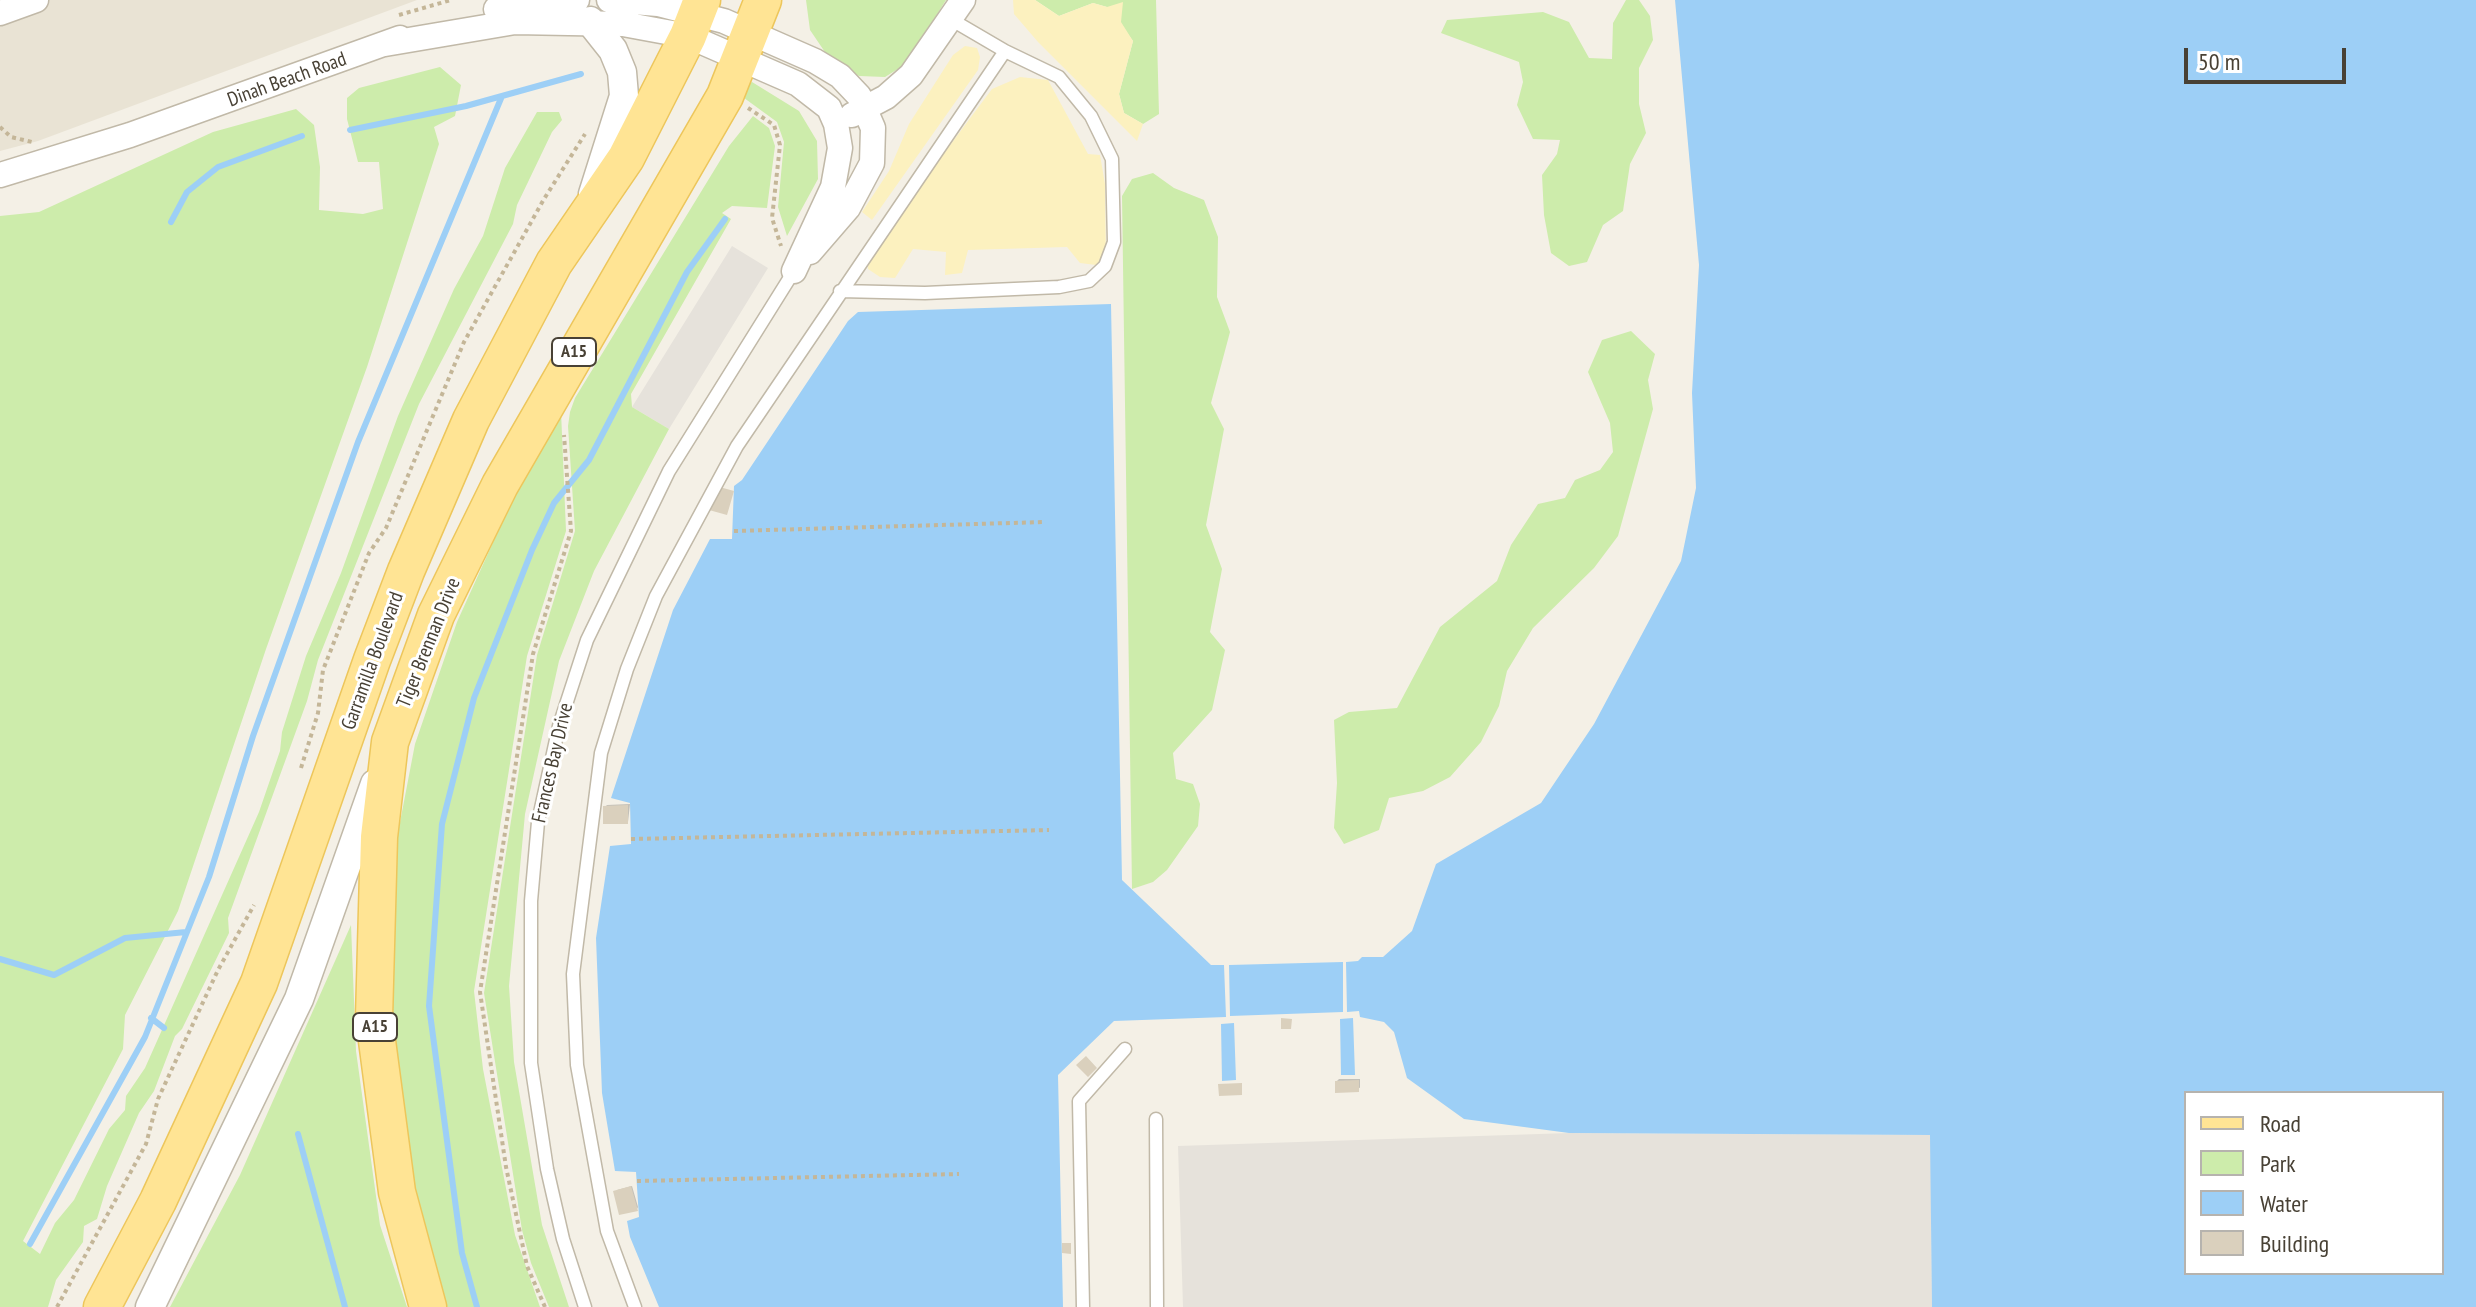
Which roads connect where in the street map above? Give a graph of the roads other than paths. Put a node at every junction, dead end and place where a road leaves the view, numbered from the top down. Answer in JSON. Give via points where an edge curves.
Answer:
{"nodes":[{"id":1,"x":36,"y":0,"type":"edge"},
{"id":2,"x":609,"y":0,"type":"edge"},
{"id":3,"x":534,"y":3,"type":"edge"},
{"id":4,"x":958,"y":10,"type":"edge"},
{"id":5,"x":584,"y":11,"type":"edge"},
{"id":6,"x":0,"y":13,"type":"edge"},
{"id":7,"x":696,"y":16,"type":"edge"},
{"id":8,"x":751,"y":30,"type":"edge"},
{"id":9,"x":385,"y":44,"type":"junction"},
{"id":10,"x":1005,"y":51,"type":"junction"},
{"id":11,"x":866,"y":108,"type":"junction"},
{"id":12,"x":836,"y":124,"type":"junction"},
{"id":13,"x":0,"y":175,"type":"edge"},
{"id":14,"x":588,"y":210,"type":"junction"},
{"id":15,"x":794,"y":271,"type":"junction"},
{"id":16,"x":840,"y":291,"type":"junction"},
{"id":17,"x":390,"y":742,"type":"junction"},
{"id":18,"x":1125,"y":1049,"type":"dead end"},
{"id":19,"x":1156,"y":1119,"type":"dead end"},
{"id":20,"x":101,"y":1305,"type":"edge"},
{"id":21,"x":150,"y":1307,"type":"edge"},
{"id":22,"x":428,"y":1307,"type":"edge"},
{"id":23,"x":585,"y":1307,"type":"edge"},
{"id":24,"x":635,"y":1307,"type":"edge"},
{"id":25,"x":1083,"y":1307,"type":"edge"},
{"id":26,"x":1157,"y":1307,"type":"edge"}],
"edges":[{"from":1,"to":6,"type":"street"},
{"from":2,"to":7,"type":"street"},
{"from":3,"to":5,"type":"street","name":"Dinah Beach Road"},
{"from":3,"to":9,"type":"street","name":"Dinah Beach Road","via":[[459,17]]},
{"from":4,"to":10,"type":"lane"},
{"from":4,"to":11,"type":"street","via":[[911,75]]},
{"from":5,"to":7,"type":"street"},
{"from":5,"to":9,"type":"street"},
{"from":5,"to":14,"type":"street","via":[[613,50],[624,96]]},
{"from":7,"to":8,"type":"street"},
{"from":7,"to":14,"type":"main road","name":"Garramilla Boulevard","via":[[626,158]]},
{"from":8,"to":11,"type":"street","via":[[830,69]]},
{"from":8,"to":12,"type":"street","via":[[817,96]]},
{"from":8,"to":17,"type":"main road","name":"Tiger Brennan Drive","number":"A15","via":[[725,96],[500,485],[436,615]]},
{"from":9,"to":13,"type":"street","name":"Dinah Beach Road","via":[[130,135]]},
{"from":10,"to":16,"type":"lane"},
{"from":10,"to":16,"type":"lane","via":[[1059,77],[1091,116],[1112,159],[1114,242],[1105,266],[1089,281],[1059,287]]},
{"from":11,"to":12,"type":"street"},
{"from":11,"to":15,"type":"street","name":"Frances Bay Drive","via":[[874,140],[869,173],[848,208]]},
{"from":12,"to":15,"type":"street","name":"Frances Bay Drive","via":[[837,175]]},
{"from":14,"to":20,"type":"main road","name":"Garramilla Boulevard","via":[[511,339],[448,473],[372,660],[259,983],[164,1188]]},
{"from":15,"to":23,"type":"lane","name":"Frances Bay Drive","via":[[669,471],[587,640],[559,726],[538,822],[531,901],[531,1063],[547,1169]]},
{"from":16,"to":24,"type":"lane","via":[[737,446],[656,596],[601,753],[573,974],[577,1065],[607,1231]]},
{"from":17,"to":21,"type":"street","via":[[299,999]]},
{"from":17,"to":22,"type":"main road","name":"Tiger Brennan Drive","number":"A15","via":[[380,825],[374,1018],[397,1192]]},
{"from":18,"to":25,"type":"lane","via":[[1079,1101]]},
{"from":19,"to":26,"type":"lane"}]}
